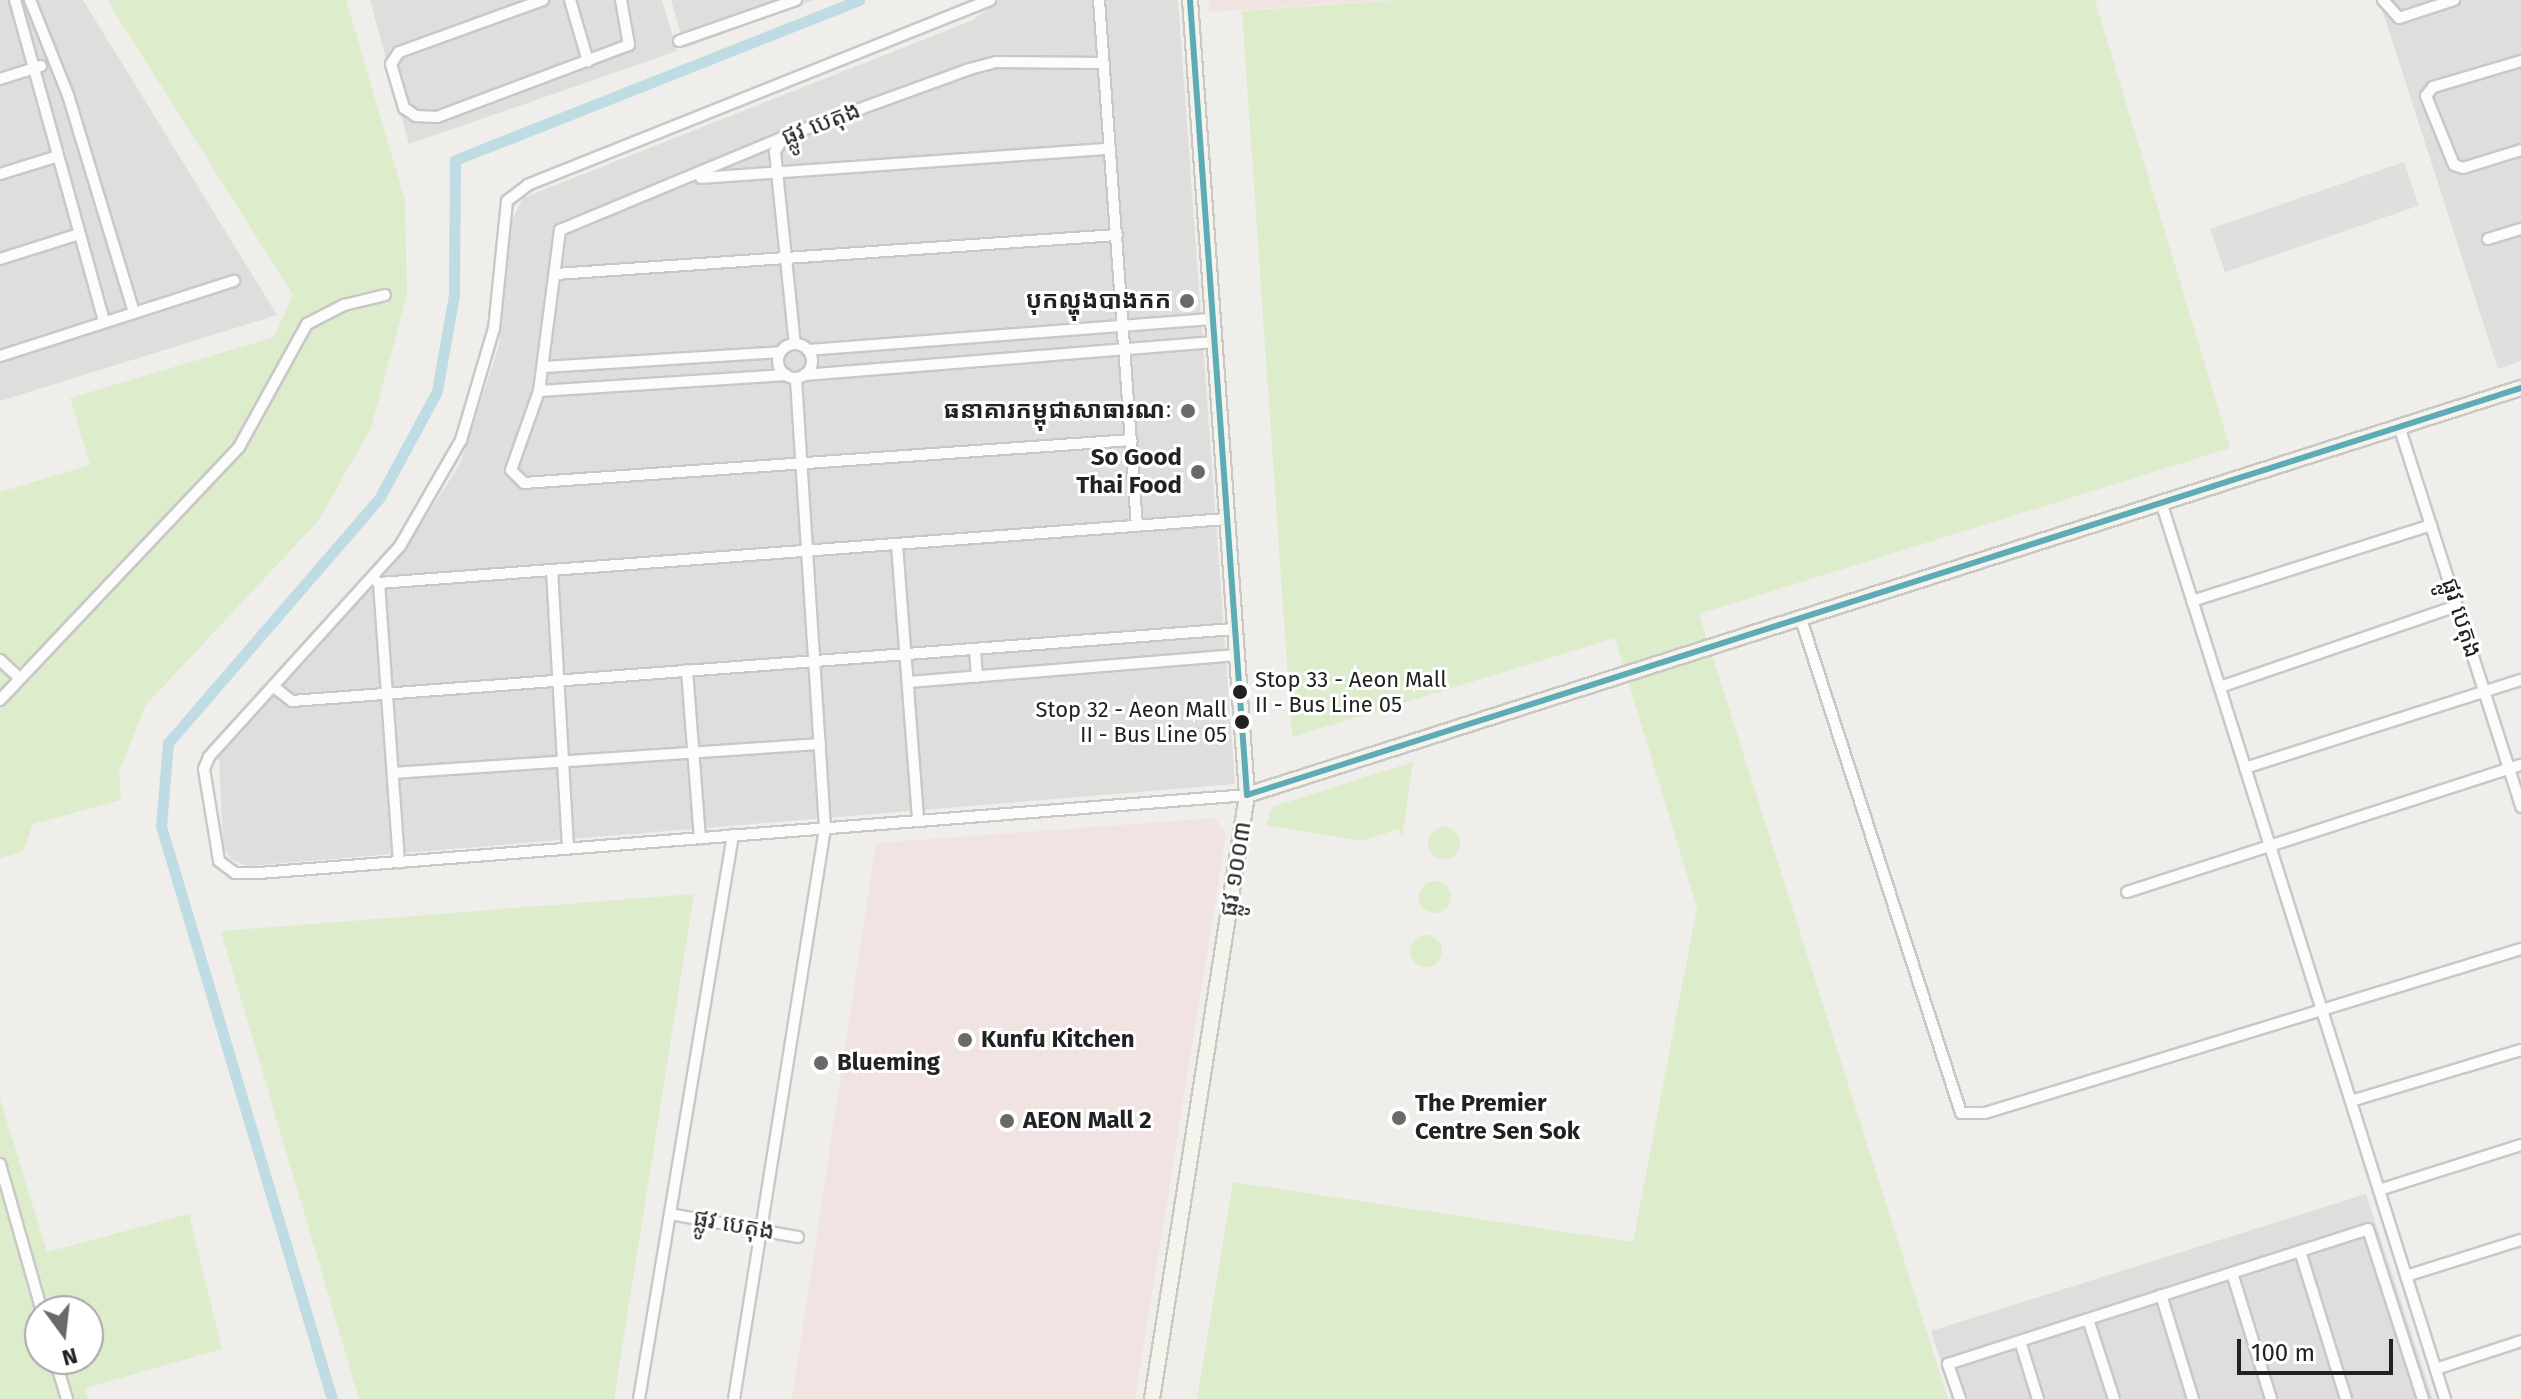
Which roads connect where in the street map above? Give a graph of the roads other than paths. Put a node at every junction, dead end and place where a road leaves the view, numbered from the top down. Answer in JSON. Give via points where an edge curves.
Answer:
{"nodes":[{"id":1,"x":15,"y":0,"type":"edge"},
{"id":2,"x":30,"y":0,"type":"edge"},
{"id":3,"x":543,"y":0,"type":"edge"},
{"id":4,"x":570,"y":0,"type":"edge"},
{"id":5,"x":621,"y":0,"type":"edge"},
{"id":6,"x":796,"y":0,"type":"edge"},
{"id":7,"x":990,"y":0,"type":"edge"},
{"id":8,"x":1099,"y":0,"type":"edge"},
{"id":9,"x":1190,"y":0,"type":"edge"},
{"id":10,"x":2383,"y":0,"type":"edge"},
{"id":11,"x":2454,"y":0,"type":"edge"},
{"id":12,"x":679,"y":41,"type":"dead end"},
{"id":13,"x":588,"y":61,"type":"junction"},
{"id":14,"x":2521,"y":61,"type":"edge"},
{"id":15,"x":1104,"y":63,"type":"junction"},
{"id":16,"x":50,"y":64,"type":"junction"},
{"id":17,"x":36,"y":67,"type":"junction"},
{"id":18,"x":0,"y":79,"type":"edge"},
{"id":19,"x":786,"y":136,"type":"junction"},
{"id":20,"x":1110,"y":149,"type":"junction"},
{"id":21,"x":2521,"y":150,"type":"edge"},
{"id":22,"x":55,"y":157,"type":"junction"},
{"id":23,"x":0,"y":174,"type":"edge"},
{"id":24,"x":780,"y":175,"type":"junction"},
{"id":25,"x":693,"y":179,"type":"junction"},
{"id":26,"x":2521,"y":229,"type":"edge"},
{"id":27,"x":79,"y":234,"type":"junction"},
{"id":28,"x":1117,"y":235,"type":"junction"},
{"id":29,"x":2488,"y":239,"type":"dead end"},
{"id":30,"x":0,"y":259,"type":"edge"},
{"id":31,"x":787,"y":259,"type":"junction"},
{"id":32,"x":556,"y":274,"type":"junction"},
{"id":33,"x":234,"y":281,"type":"dead end"},
{"id":34,"x":385,"y":295,"type":"dead end"},
{"id":35,"x":134,"y":312,"type":"junction"},
{"id":36,"x":1213,"y":319,"type":"junction"},
{"id":37,"x":104,"y":322,"type":"junction"},
{"id":38,"x":1122,"y":326,"type":"junction"},
{"id":39,"x":1215,"y":342,"type":"junction"},
{"id":40,"x":795,"y":344,"type":"junction"},
{"id":41,"x":1124,"y":349,"type":"junction"},
{"id":42,"x":808,"y":350,"type":"junction"},
{"id":43,"x":781,"y":352,"type":"junction"},
{"id":44,"x":0,"y":356,"type":"edge"},
{"id":45,"x":544,"y":367,"type":"junction"},
{"id":46,"x":795,"y":376,"type":"junction"},
{"id":47,"x":2521,"y":388,"type":"edge"},
{"id":48,"x":539,"y":391,"type":"junction"},
{"id":49,"x":2400,"y":429,"type":"junction"},
{"id":50,"x":1131,"y":440,"type":"junction"},
{"id":51,"x":802,"y":462,"type":"junction"},
{"id":52,"x":2162,"y":505,"type":"junction"},
{"id":53,"x":1227,"y":519,"type":"junction"},
{"id":54,"x":2431,"y":525,"type":"junction"},
{"id":55,"x":1137,"y":526,"type":"junction"},
{"id":56,"x":897,"y":545,"type":"junction"},
{"id":57,"x":808,"y":551,"type":"junction"},
{"id":58,"x":552,"y":570,"type":"junction"},
{"id":59,"x":376,"y":580,"type":"junction"},
{"id":60,"x":2192,"y":601,"type":"junction"},
{"id":61,"x":2457,"y":606,"type":"junction"},
{"id":62,"x":1801,"y":619,"type":"junction"},
{"id":63,"x":1235,"y":629,"type":"junction"},
{"id":64,"x":975,"y":649,"type":"junction"},
{"id":65,"x":907,"y":654,"type":"junction"},
{"id":66,"x":1237,"y":655,"type":"junction"},
{"id":67,"x":0,"y":660,"type":"edge"},
{"id":68,"x":815,"y":661,"type":"junction"},
{"id":69,"x":687,"y":670,"type":"junction"},
{"id":70,"x":17,"y":676,"type":"junction"},
{"id":71,"x":977,"y":677,"type":"junction"},
{"id":72,"x":559,"y":680,"type":"junction"},
{"id":73,"x":2521,"y":680,"type":"edge"},
{"id":74,"x":909,"y":682,"type":"junction"},
{"id":75,"x":274,"y":687,"type":"junction"},
{"id":76,"x":2220,"y":687,"type":"junction"},
{"id":77,"x":2484,"y":692,"type":"junction"},
{"id":78,"x":388,"y":693,"type":"junction"},
{"id":79,"x":0,"y":700,"type":"edge"},
{"id":80,"x":820,"y":744,"type":"junction"},
{"id":81,"x":693,"y":752,"type":"junction"},
{"id":82,"x":563,"y":761,"type":"junction"},
{"id":83,"x":2521,"y":765,"type":"edge"},
{"id":84,"x":2245,"y":768,"type":"junction"},
{"id":85,"x":2509,"y":769,"type":"junction"},
{"id":86,"x":394,"y":773,"type":"junction"},
{"id":87,"x":1247,"y":795,"type":"junction"},
{"id":88,"x":2521,"y":807,"type":"edge"},
{"id":89,"x":918,"y":821,"type":"junction"},
{"id":90,"x":825,"y":828,"type":"junction"},
{"id":91,"x":733,"y":835,"type":"junction"},
{"id":92,"x":700,"y":838,"type":"junction"},
{"id":93,"x":2270,"y":846,"type":"junction"},
{"id":94,"x":568,"y":848,"type":"junction"},
{"id":95,"x":399,"y":862,"type":"junction"},
{"id":96,"x":2127,"y":892,"type":"dead end"},
{"id":97,"x":2521,"y":949,"type":"edge"},
{"id":98,"x":2322,"y":1008,"type":"junction"},
{"id":99,"x":2521,"y":1050,"type":"edge"},
{"id":100,"x":2351,"y":1101,"type":"junction"},
{"id":101,"x":2521,"y":1145,"type":"edge"},
{"id":102,"x":0,"y":1164,"type":"edge"},
{"id":103,"x":2379,"y":1190,"type":"junction"},
{"id":104,"x":670,"y":1214,"type":"junction"},
{"id":105,"x":760,"y":1230,"type":"junction"},
{"id":106,"x":798,"y":1237,"type":"dead end"},
{"id":107,"x":2521,"y":1240,"type":"edge"},
{"id":108,"x":2300,"y":1251,"type":"junction"},
{"id":109,"x":2232,"y":1273,"type":"junction"},
{"id":110,"x":2406,"y":1276,"type":"junction"},
{"id":111,"x":37,"y":1295,"type":"edge"},
{"id":112,"x":2161,"y":1295,"type":"junction"},
{"id":113,"x":2088,"y":1319,"type":"junction"},
{"id":114,"x":2020,"y":1341,"type":"junction"},
{"id":115,"x":2521,"y":1341,"type":"edge"},
{"id":116,"x":2436,"y":1369,"type":"junction"},
{"id":117,"x":60,"y":1375,"type":"edge"},
{"id":118,"x":67,"y":1399,"type":"edge"},
{"id":119,"x":639,"y":1399,"type":"edge"},
{"id":120,"x":734,"y":1399,"type":"edge"},
{"id":121,"x":1152,"y":1399,"type":"edge"},
{"id":122,"x":1960,"y":1399,"type":"edge"},
{"id":123,"x":2038,"y":1399,"type":"edge"},
{"id":124,"x":2114,"y":1399,"type":"edge"},
{"id":125,"x":2193,"y":1399,"type":"edge"},
{"id":126,"x":2271,"y":1399,"type":"edge"},
{"id":127,"x":2346,"y":1399,"type":"edge"},
{"id":128,"x":2423,"y":1399,"type":"edge"},
{"id":129,"x":2445,"y":1399,"type":"edge"}],
"edges":[{"from":1,"to":17,"type":"street"},
{"from":2,"to":16,"type":"street"},
{"from":3,"to":13,"type":"street","via":[[399,52],[391,64],[404,108],[416,116],[437,117]]},
{"from":4,"to":13,"type":"street"},
{"from":5,"to":13,"type":"street","via":[[631,42]]},
{"from":6,"to":12,"type":"street"},
{"from":7,"to":59,"type":"street","via":[[514,194],[500,220],[494,328],[472,411],[425,511]]},
{"from":8,"to":15,"type":"street"},
{"from":9,"to":36,"type":"main road","name":"ផ្លូវ ១០០៣"},
{"from":10,"to":11,"type":"street","via":[[2399,18]]},
{"from":14,"to":21,"type":"street","via":[[2433,87],[2426,96],[2454,165],[2463,168]]},
{"from":15,"to":19,"type":"street","name":"ផ្លូវ បេតុង","via":[[996,62]]},
{"from":15,"to":20,"type":"street"},
{"from":16,"to":17,"type":"street"},
{"from":16,"to":35,"type":"street","via":[[68,95]]},
{"from":17,"to":18,"type":"street"},
{"from":17,"to":22,"type":"street","via":[[38,101]]},
{"from":19,"to":24,"type":"street","via":[[775,152]]},
{"from":19,"to":25,"type":"street","name":"ផ្លូវ បេតុង"},
{"from":20,"to":24,"type":"street"},
{"from":20,"to":28,"type":"street"},
{"from":22,"to":23,"type":"street"},
{"from":22,"to":27,"type":"street"},
{"from":24,"to":25,"type":"street"},
{"from":24,"to":31,"type":"street"},
{"from":25,"to":32,"type":"street","name":"ផ្លូវ បេតុង","via":[[560,230]]},
{"from":26,"to":29,"type":"street"},
{"from":27,"to":30,"type":"street"},
{"from":27,"to":37,"type":"street"},
{"from":28,"to":31,"type":"street"},
{"from":28,"to":38,"type":"street"},
{"from":31,"to":32,"type":"street"},
{"from":31,"to":40,"type":"street"},
{"from":32,"to":45,"type":"street"},
{"from":33,"to":35,"type":"street"},
{"from":34,"to":70,"type":"street","via":[[344,305],[307,324],[239,447]]},
{"from":35,"to":37,"type":"street"},
{"from":36,"to":38,"type":"street"},
{"from":36,"to":39,"type":"main road","name":"ផ្លូវ ១០០៣"},
{"from":37,"to":44,"type":"street"},
{"from":38,"to":41,"type":"street"},
{"from":38,"to":42,"type":"street"},
{"from":39,"to":41,"type":"street"},
{"from":39,"to":53,"type":"main road","name":"ផ្លូវ ១០០៣"},
{"from":40,"to":42,"type":"street"},
{"from":40,"to":43,"type":"street"},
{"from":41,"to":46,"type":"street"},
{"from":41,"to":50,"type":"street"},
{"from":42,"to":46,"type":"street","via":[[812,363]]},
{"from":43,"to":45,"type":"street"},
{"from":43,"to":46,"type":"street"},
{"from":45,"to":48,"type":"street"},
{"from":46,"to":48,"type":"street"},
{"from":46,"to":51,"type":"street"},
{"from":47,"to":49,"type":"main road"},
{"from":48,"to":51,"type":"street","via":[[512,463],[512,476],[524,483]]},
{"from":49,"to":52,"type":"main road"},
{"from":49,"to":54,"type":"street","name":"ផ្លូវ បេតុង"},
{"from":50,"to":51,"type":"street"},
{"from":50,"to":55,"type":"street"},
{"from":51,"to":57,"type":"street"},
{"from":52,"to":60,"type":"street"},
{"from":52,"to":62,"type":"main road"},
{"from":53,"to":55,"type":"street"},
{"from":53,"to":63,"type":"main road","name":"ផ្លូវ ១០០៣"},
{"from":54,"to":60,"type":"street"},
{"from":54,"to":61,"type":"street","name":"ផ្លូវ បេតុង"},
{"from":55,"to":56,"type":"street"},
{"from":56,"to":57,"type":"street"},
{"from":56,"to":65,"type":"street"},
{"from":57,"to":58,"type":"street"},
{"from":57,"to":68,"type":"street"},
{"from":58,"to":59,"type":"street"},
{"from":58,"to":72,"type":"street"},
{"from":59,"to":75,"type":"street"},
{"from":59,"to":78,"type":"street"},
{"from":60,"to":76,"type":"street"},
{"from":61,"to":76,"type":"street"},
{"from":61,"to":77,"type":"street","name":"ផ្លូវ បេតុង"},
{"from":62,"to":87,"type":"main road"},
{"from":62,"to":98,"type":"street","via":[[1961,1113],[1985,1113]]},
{"from":63,"to":64,"type":"street"},
{"from":63,"to":66,"type":"main road","name":"ផ្លូវ ១០០៣"},
{"from":64,"to":65,"type":"street"},
{"from":64,"to":71,"type":"street"},
{"from":65,"to":68,"type":"street"},
{"from":65,"to":74,"type":"street"},
{"from":66,"to":71,"type":"street"},
{"from":66,"to":87,"type":"main road","name":"ផ្លូវ ១០០៣"},
{"from":67,"to":70,"type":"street"},
{"from":68,"to":69,"type":"street"},
{"from":68,"to":80,"type":"street"},
{"from":69,"to":72,"type":"street"},
{"from":69,"to":81,"type":"street"},
{"from":70,"to":79,"type":"street"},
{"from":71,"to":74,"type":"street"},
{"from":72,"to":78,"type":"street"},
{"from":72,"to":82,"type":"street"},
{"from":73,"to":77,"type":"street"},
{"from":74,"to":89,"type":"street"},
{"from":75,"to":78,"type":"street","via":[[292,701]]},
{"from":75,"to":95,"type":"street","via":[[204,769],[219,861],[235,873]]},
{"from":76,"to":84,"type":"street"},
{"from":77,"to":84,"type":"street"},
{"from":77,"to":85,"type":"street","name":"ផ្លូវ បេតុង"},
{"from":78,"to":86,"type":"street"},
{"from":80,"to":81,"type":"street"},
{"from":80,"to":90,"type":"street"},
{"from":81,"to":82,"type":"street"},
{"from":81,"to":92,"type":"street"},
{"from":82,"to":86,"type":"street"},
{"from":82,"to":94,"type":"street"},
{"from":83,"to":85,"type":"street"},
{"from":84,"to":93,"type":"street"},
{"from":85,"to":88,"type":"street","name":"ផ្លូវ បេតុង"},
{"from":85,"to":93,"type":"street"},
{"from":86,"to":95,"type":"street"},
{"from":87,"to":89,"type":"street"},
{"from":87,"to":121,"type":"main road","name":"ផ្លូវ ១០០៣"},
{"from":89,"to":90,"type":"street"},
{"from":90,"to":91,"type":"street"},
{"from":90,"to":105,"type":"street"},
{"from":91,"to":92,"type":"street"},
{"from":91,"to":104,"type":"street"},
{"from":92,"to":94,"type":"street"},
{"from":93,"to":96,"type":"street"},
{"from":93,"to":98,"type":"street"},
{"from":94,"to":95,"type":"street"},
{"from":97,"to":98,"type":"street"},
{"from":98,"to":100,"type":"street"},
{"from":99,"to":100,"type":"street"},
{"from":100,"to":103,"type":"street"},
{"from":101,"to":103,"type":"street"},
{"from":102,"to":111,"type":"street"},
{"from":103,"to":110,"type":"street"},
{"from":104,"to":105,"type":"street","name":"ផ្លូវ បេតុង"},
{"from":104,"to":119,"type":"street"},
{"from":105,"to":106,"type":"street","name":"ផ្លូវ បេតុង"},
{"from":105,"to":120,"type":"street"},
{"from":107,"to":110,"type":"street"},
{"from":108,"to":109,"type":"street"},
{"from":108,"to":127,"type":"street"},
{"from":108,"to":128,"type":"street","via":[[2368,1229]]},
{"from":109,"to":112,"type":"street"},
{"from":109,"to":126,"type":"street"},
{"from":110,"to":116,"type":"street"},
{"from":112,"to":113,"type":"street"},
{"from":112,"to":125,"type":"street"},
{"from":113,"to":114,"type":"street"},
{"from":113,"to":124,"type":"street"},
{"from":114,"to":122,"type":"street","via":[[1948,1364]]},
{"from":114,"to":123,"type":"street"},
{"from":115,"to":116,"type":"street"},
{"from":116,"to":129,"type":"street"},
{"from":117,"to":118,"type":"street"}]}
